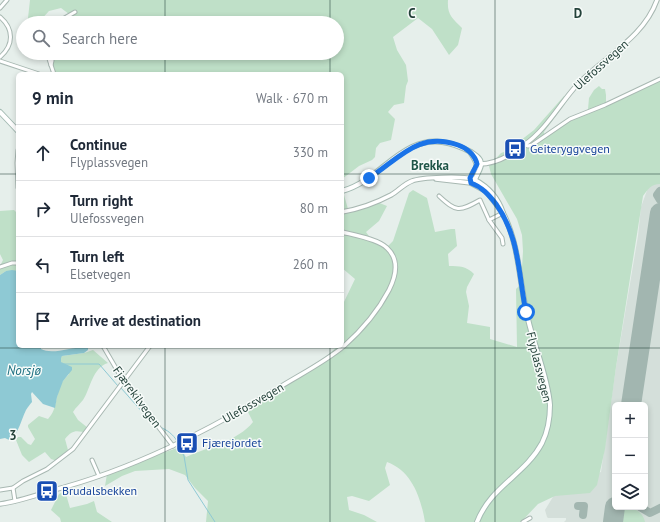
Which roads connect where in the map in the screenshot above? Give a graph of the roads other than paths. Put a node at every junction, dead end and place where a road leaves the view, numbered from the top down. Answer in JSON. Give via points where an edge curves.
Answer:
{"nodes":[{"id":1,"x":7,"y":0,"type":"edge"},
{"id":2,"x":657,"y":0,"type":"edge"},
{"id":3,"x":0,"y":8,"type":"edge"},
{"id":4,"x":75,"y":12,"type":"dead end"},
{"id":5,"x":68,"y":16,"type":"edge"},
{"id":6,"x":0,"y":17,"type":"edge"},
{"id":7,"x":0,"y":57,"type":"edge"},
{"id":8,"x":0,"y":60,"type":"edge"},
{"id":9,"x":49,"y":60,"type":"edge"},
{"id":10,"x":52,"y":60,"type":"edge"},
{"id":11,"x":51,"y":65,"type":"junction"},
{"id":12,"x":34,"y":72,"type":"edge"},
{"id":13,"x":53,"y":72,"type":"edge"},
{"id":14,"x":660,"y":79,"type":"edge"},
{"id":15,"x":0,"y":112,"type":"edge"},
{"id":16,"x":16,"y":129,"type":"edge"},
{"id":17,"x":525,"y":145,"type":"junction"},
{"id":18,"x":479,"y":164,"type":"junction"},
{"id":19,"x":472,"y":180,"type":"junction"},
{"id":20,"x":344,"y":190,"type":"edge"},
{"id":21,"x":439,"y":196,"type":"dead end"},
{"id":22,"x":344,"y":212,"type":"edge"},
{"id":23,"x":503,"y":213,"type":"junction"},
{"id":24,"x":489,"y":220,"type":"junction"},
{"id":25,"x":344,"y":233,"type":"edge"},
{"id":26,"x":503,"y":244,"type":"dead end"},
{"id":27,"x":16,"y":263,"type":"edge"},
{"id":28,"x":0,"y":267,"type":"edge"},
{"id":29,"x":344,"y":346,"type":"edge"},
{"id":30,"x":104,"y":348,"type":"edge"},
{"id":31,"x":149,"y":348,"type":"edge"},
{"id":32,"x":341,"y":348,"type":"edge"},
{"id":33,"x":124,"y":382,"type":"junction"},
{"id":34,"x":173,"y":446,"type":"junction"},
{"id":35,"x":92,"y":460,"type":"dead end"},
{"id":36,"x":99,"y":476,"type":"junction"},
{"id":37,"x":13,"y":488,"type":"junction"},
{"id":38,"x":0,"y":490,"type":"edge"},
{"id":39,"x":16,"y":501,"type":"junction"},
{"id":40,"x":0,"y":504,"type":"edge"},
{"id":41,"x":530,"y":518,"type":"dead end"},
{"id":42,"x":477,"y":522,"type":"edge"},
{"id":43,"x":523,"y":522,"type":"edge"}],
"edges":[{"from":1,"to":3,"type":"street"},
{"from":2,"to":17,"type":"street","name":"Ulefossvegen","via":[[648,19],[637,33],[576,86],[543,128]]},
{"from":4,"to":5,"type":"street"},
{"from":6,"to":7,"type":"street","via":[[7,24],[11,34],[8,47]]},
{"from":8,"to":12,"type":"street"},
{"from":9,"to":11,"type":"street"},
{"from":10,"to":11,"type":"street"},
{"from":11,"to":13,"type":"street"},
{"from":14,"to":17,"type":"street","via":[[570,119],[532,144]]},
{"from":15,"to":16,"type":"main road"},
{"from":17,"to":18,"type":"street","name":"Ulefossvegen","via":[[496,161]]},
{"from":18,"to":19,"type":"main road"},
{"from":18,"to":20,"type":"main road","via":[[479,158],[460,146],[447,142],[419,144],[362,183]]},
{"from":19,"to":22,"type":"street","via":[[452,178],[412,181],[383,199]]},
{"from":19,"to":23,"type":"main road","name":"Flyplassvegen"},
{"from":21,"to":24,"type":"street","via":[[458,209],[480,200]]},
{"from":23,"to":24,"type":"street"},
{"from":23,"to":42,"type":"main road","name":"Flyplassvegen","via":[[515,247],[526,312],[548,395],[550,416],[537,451],[524,467],[492,496]]},
{"from":24,"to":26,"type":"street","via":[[502,238]]},
{"from":25,"to":29,"type":"street","name":"Ulefossvegen","via":[[384,245],[394,257],[395,268],[385,297],[370,319]]},
{"from":27,"to":28,"type":"street"},
{"from":30,"to":33,"type":"street","name":"Fjærekilvegen"},
{"from":31,"to":33,"type":"street"},
{"from":32,"to":34,"type":"street","name":"Ulefossvegen","via":[[229,417]]},
{"from":33,"to":34,"type":"street","name":"Fjærekilvegen"},
{"from":33,"to":37,"type":"street","via":[[73,449],[51,467]]},
{"from":34,"to":36,"type":"street","name":"Ulefossvegen"},
{"from":35,"to":36,"type":"street"},
{"from":36,"to":39,"type":"street","name":"Ulefossvegen"},
{"from":37,"to":38,"type":"street"},
{"from":37,"to":39,"type":"street"},
{"from":39,"to":40,"type":"street","name":"Ulefossvegen"},
{"from":41,"to":43,"type":"street"}]}
